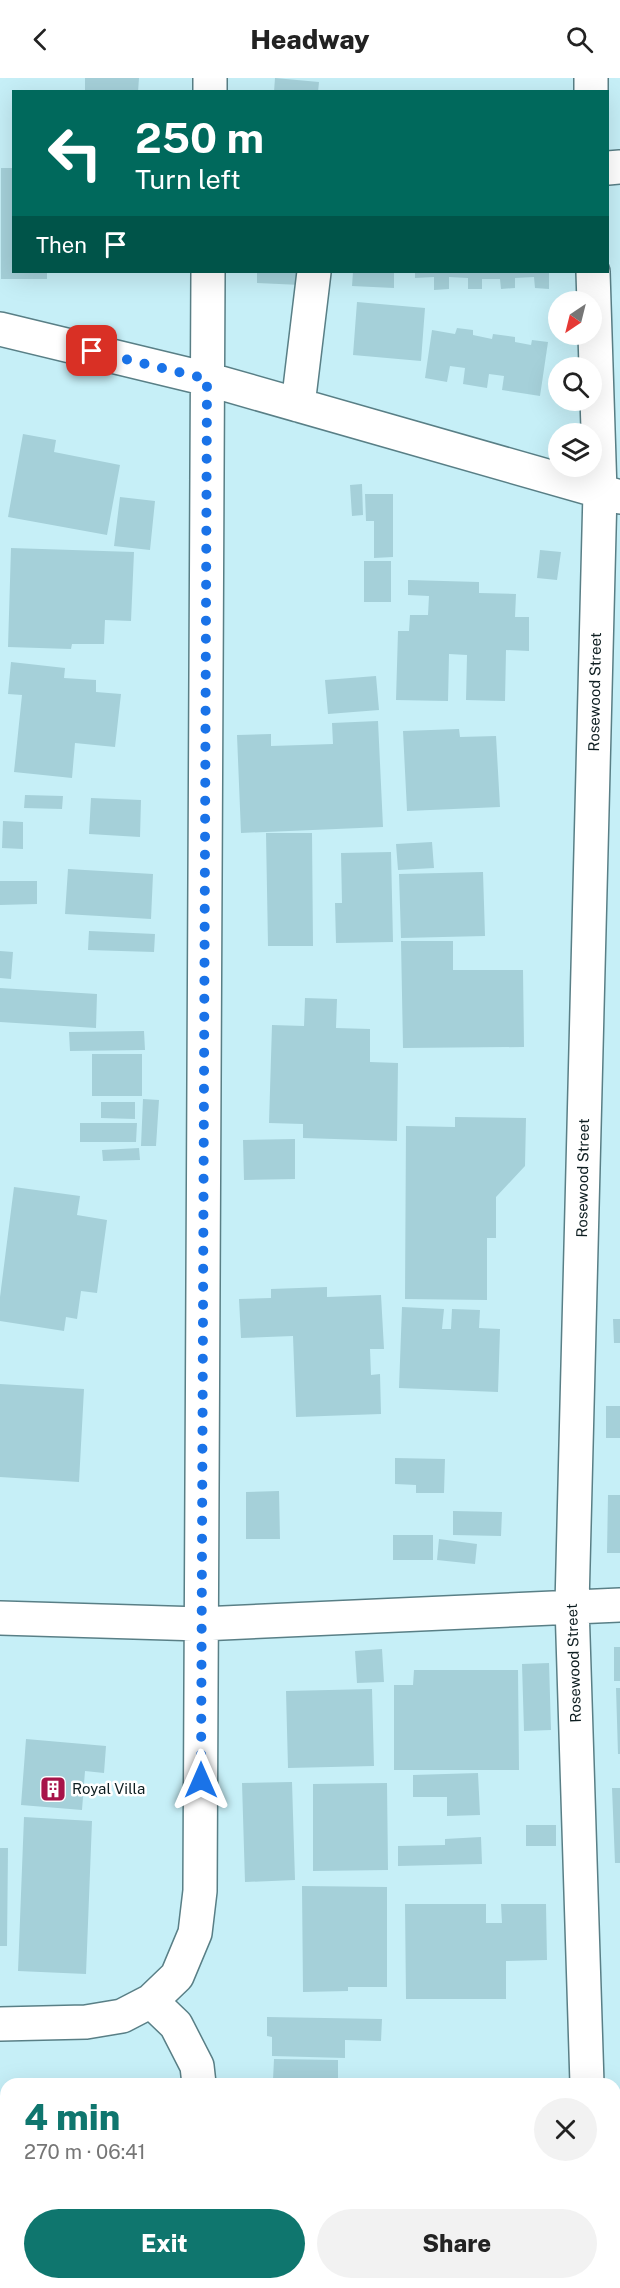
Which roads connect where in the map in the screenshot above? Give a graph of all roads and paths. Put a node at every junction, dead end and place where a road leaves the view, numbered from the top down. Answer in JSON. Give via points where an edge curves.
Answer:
{"nodes":[{"id":1,"x":208,"y":273,"type":"edge"},
{"id":2,"x":314,"y":273,"type":"edge"},
{"id":3,"x":593,"y":273,"type":"edge"},
{"id":4,"x":0,"y":329,"type":"edge"},
{"id":5,"x":207,"y":379,"type":"junction"},
{"id":6,"x":298,"y":405,"type":"junction"},
{"id":7,"x":610,"y":495,"type":"edge"},
{"id":8,"x":572,"y":1605,"type":"junction"},
{"id":9,"x":620,"y":1605,"type":"edge"},
{"id":10,"x":0,"y":1618,"type":"edge"},
{"id":11,"x":201,"y":1624,"type":"junction"},
{"id":12,"x":151,"y":2001,"type":"junction"},
{"id":13,"x":0,"y":2024,"type":"edge"},
{"id":14,"x":198,"y":2078,"type":"edge"},
{"id":15,"x":587,"y":2078,"type":"edge"}],
"edges":[{"from":1,"to":5,"type":"street"},
{"from":2,"to":6,"type":"street"},
{"from":3,"to":7,"type":"street","name":"Rosewood Street"},
{"from":4,"to":5,"type":"street"},
{"from":5,"to":6,"type":"street"},
{"from":5,"to":11,"type":"street"},
{"from":6,"to":7,"type":"street"},
{"from":7,"to":8,"type":"street","name":"Rosewood Street"},
{"from":8,"to":9,"type":"street"},
{"from":8,"to":11,"type":"street"},
{"from":8,"to":15,"type":"street","name":"Rosewood Street"},
{"from":10,"to":11,"type":"street"},
{"from":11,"to":12,"type":"street","via":[[201,1891],[195,1933],[177,1976]]},
{"from":12,"to":13,"type":"street","via":[[122,2016],[86,2022]]},
{"from":12,"to":14,"type":"street","via":[[176,2025],[197,2066]]}]}
